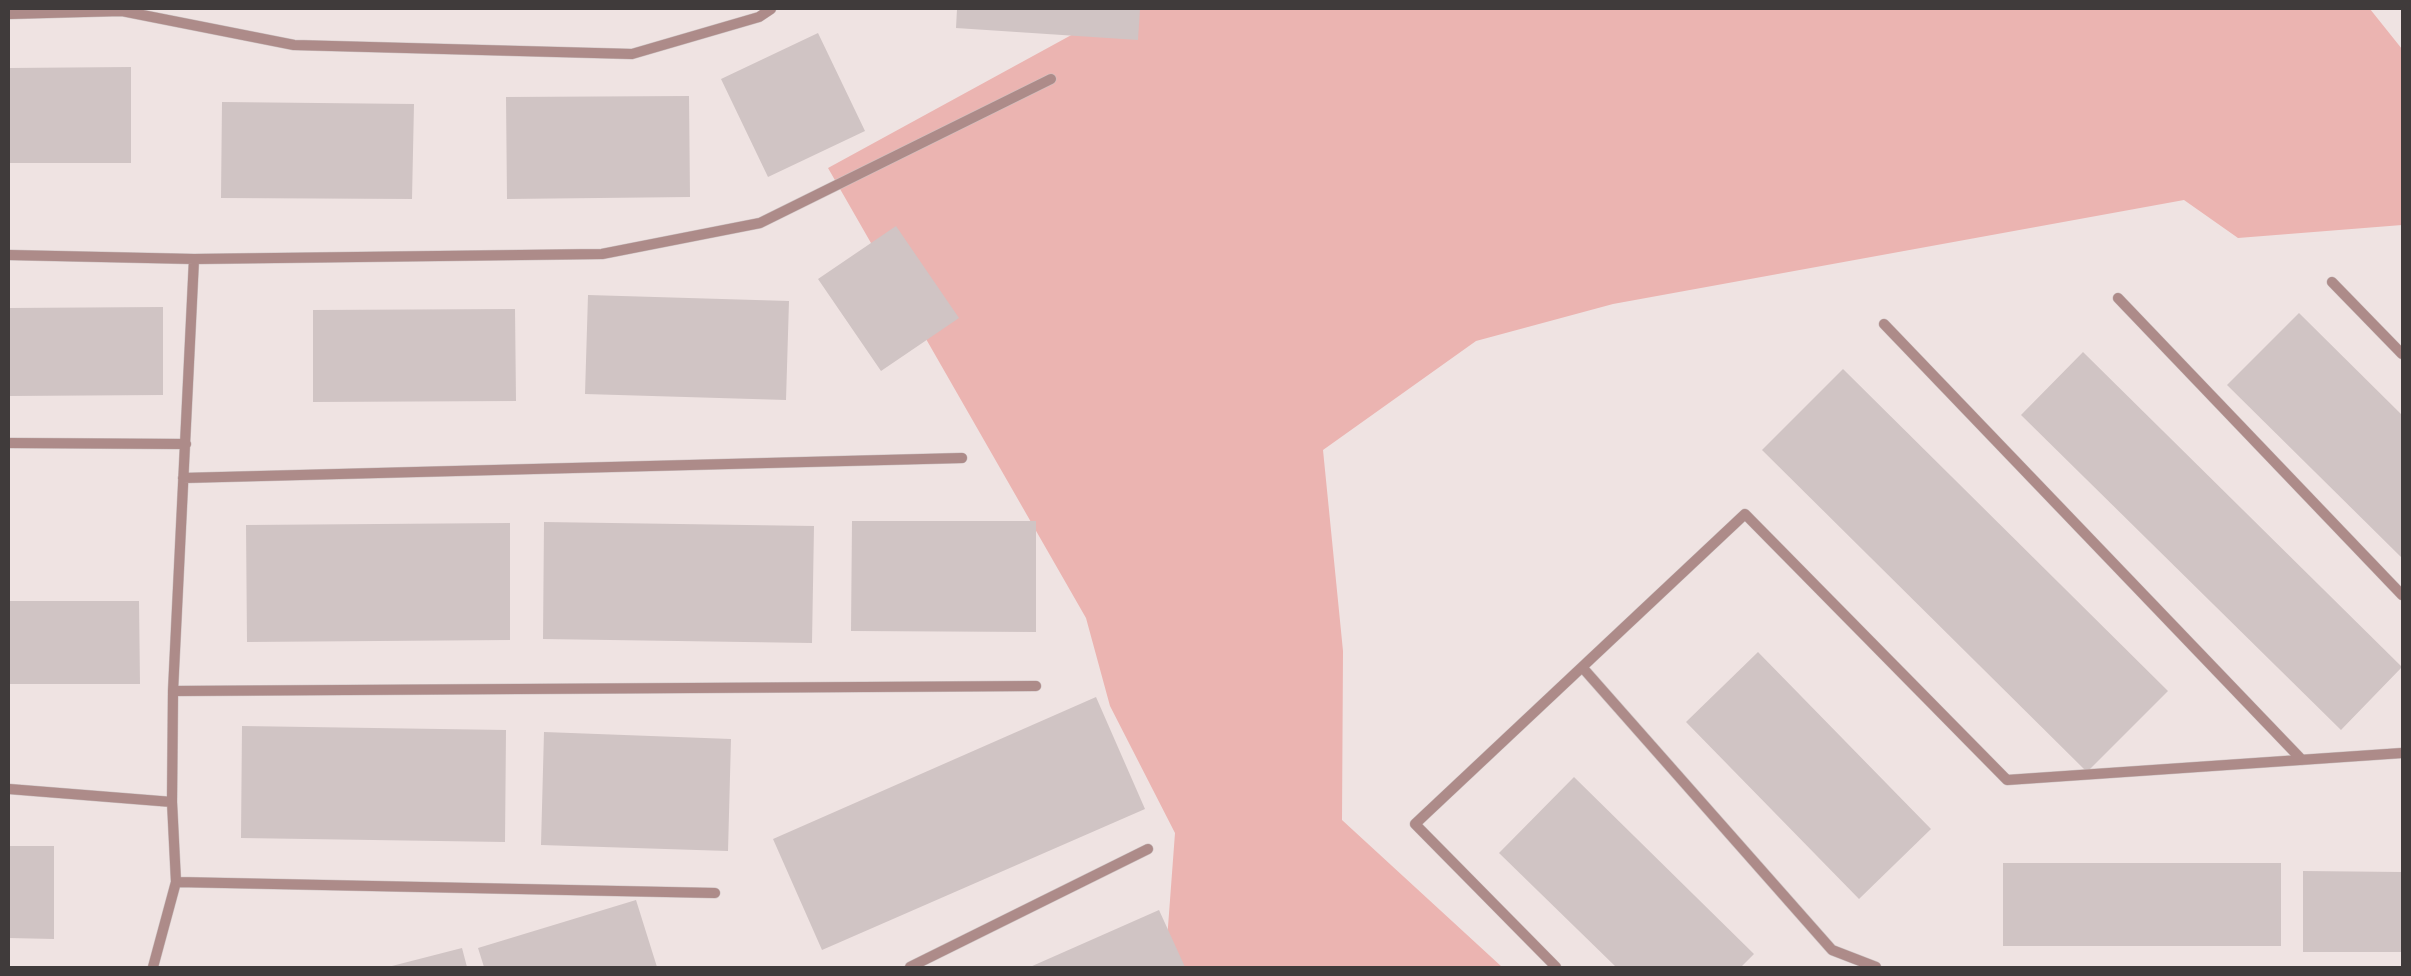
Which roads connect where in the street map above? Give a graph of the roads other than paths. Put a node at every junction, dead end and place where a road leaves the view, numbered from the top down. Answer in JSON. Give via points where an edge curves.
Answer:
{"nodes":[{"id":1,"x":771,"y":9,"type":"edge"},
{"id":2,"x":122,"y":10,"type":"edge"},
{"id":3,"x":9,"y":14,"type":"edge"},
{"id":4,"x":1050,"y":79,"type":"dead end"},
{"id":5,"x":9,"y":255,"type":"edge"},
{"id":6,"x":194,"y":259,"type":"junction"},
{"id":7,"x":2332,"y":282,"type":"dead end"},
{"id":8,"x":2118,"y":298,"type":"dead end"},
{"id":9,"x":1884,"y":324,"type":"dead end"},
{"id":10,"x":2402,"y":354,"type":"edge"},
{"id":11,"x":9,"y":442,"type":"edge"},
{"id":12,"x":186,"y":444,"type":"junction"},
{"id":13,"x":962,"y":458,"type":"dead end"},
{"id":14,"x":183,"y":478,"type":"junction"},
{"id":15,"x":2402,"y":595,"type":"edge"},
{"id":16,"x":1582,"y":667,"type":"junction"},
{"id":17,"x":1036,"y":686,"type":"dead end"},
{"id":18,"x":173,"y":690,"type":"junction"},
{"id":19,"x":2402,"y":753,"type":"edge"},
{"id":20,"x":2302,"y":760,"type":"junction"},
{"id":21,"x":9,"y":789,"type":"edge"},
{"id":22,"x":172,"y":802,"type":"junction"},
{"id":23,"x":1148,"y":849,"type":"dead end"},
{"id":24,"x":176,"y":882,"type":"junction"},
{"id":25,"x":715,"y":892,"type":"dead end"},
{"id":26,"x":153,"y":967,"type":"edge"},
{"id":27,"x":910,"y":967,"type":"edge"},
{"id":28,"x":1556,"y":967,"type":"edge"},
{"id":29,"x":1876,"y":967,"type":"edge"}],
"edges":[{"from":1,"to":2,"type":"lane","via":[[758,17],[632,54],[294,45]]},
{"from":2,"to":3,"type":"lane"},
{"from":4,"to":6,"type":"lane","via":[[760,223],[602,254]]},
{"from":5,"to":6,"type":"lane"},
{"from":6,"to":12,"type":"lane"},
{"from":7,"to":10,"type":"lane"},
{"from":8,"to":15,"type":"lane"},
{"from":9,"to":20,"type":"lane"},
{"from":11,"to":12,"type":"lane"},
{"from":12,"to":14,"type":"lane"},
{"from":13,"to":14,"type":"lane"},
{"from":14,"to":18,"type":"lane"},
{"from":16,"to":20,"type":"lane","via":[[1745,514],[2008,780]]},
{"from":16,"to":28,"type":"lane","via":[[1415,824]]},
{"from":16,"to":29,"type":"lane","via":[[1832,950]]},
{"from":17,"to":18,"type":"lane"},
{"from":18,"to":22,"type":"lane"},
{"from":19,"to":20,"type":"lane"},
{"from":21,"to":22,"type":"lane"},
{"from":22,"to":24,"type":"lane"},
{"from":23,"to":27,"type":"lane"},
{"from":24,"to":25,"type":"lane"},
{"from":24,"to":26,"type":"lane"}]}
